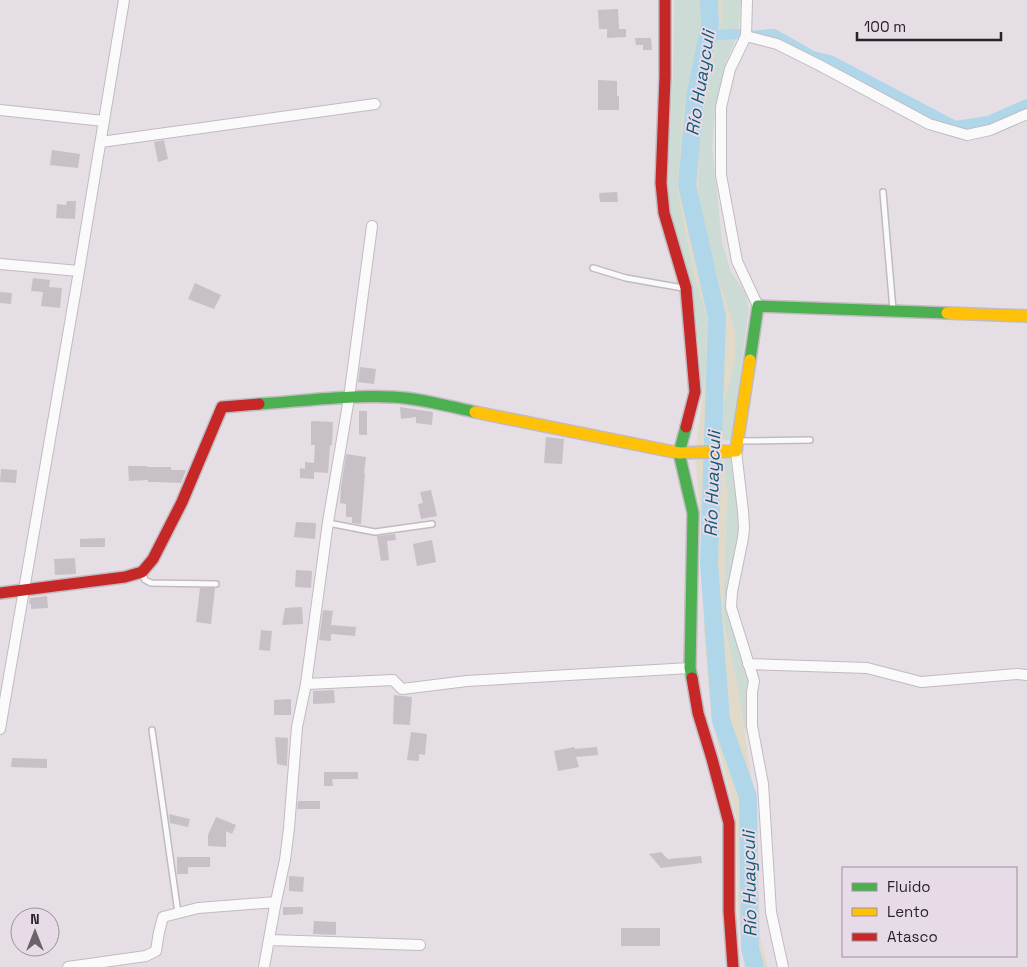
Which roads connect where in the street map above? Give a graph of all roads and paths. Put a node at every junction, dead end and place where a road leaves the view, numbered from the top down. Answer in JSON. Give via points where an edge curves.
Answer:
{"nodes":[{"id":1,"x":124,"y":0,"type":"edge"},
{"id":2,"x":665,"y":0,"type":"edge"},
{"id":3,"x":747,"y":0,"type":"edge"},
{"id":4,"x":746,"y":36,"type":"junction"},
{"id":5,"x":375,"y":104,"type":"dead end"},
{"id":6,"x":0,"y":110,"type":"edge"},
{"id":7,"x":1027,"y":114,"type":"edge"},
{"id":8,"x":104,"y":120,"type":"junction"},
{"id":9,"x":101,"y":142,"type":"junction"},
{"id":10,"x":883,"y":192,"type":"dead end"},
{"id":11,"x":372,"y":226,"type":"dead end"},
{"id":12,"x":0,"y":264,"type":"edge"},
{"id":13,"x":593,"y":268,"type":"dead end"},
{"id":14,"x":79,"y":271,"type":"junction"},
{"id":15,"x":686,"y":288,"type":"junction"},
{"id":16,"x":758,"y":306,"type":"junction"},
{"id":17,"x":893,"y":311,"type":"junction"},
{"id":18,"x":1027,"y":316,"type":"edge"},
{"id":19,"x":349,"y":398,"type":"junction"},
{"id":20,"x":810,"y":440,"type":"dead end"},
{"id":21,"x":733,"y":448,"type":"junction"},
{"id":22,"x":684,"y":452,"type":"junction"},
{"id":23,"x":328,"y":522,"type":"junction"},
{"id":24,"x":432,"y":524,"type":"dead end"},
{"id":25,"x":142,"y":572,"type":"junction"},
{"id":26,"x":216,"y":584,"type":"dead end"},
{"id":27,"x":23,"y":589,"type":"junction"},
{"id":28,"x":0,"y":593,"type":"edge"},
{"id":29,"x":748,"y":664,"type":"junction"},
{"id":30,"x":690,"y":668,"type":"junction"},
{"id":31,"x":1027,"y":675,"type":"edge"},
{"id":32,"x":306,"y":684,"type":"junction"},
{"id":33,"x":0,"y":729,"type":"edge"},
{"id":34,"x":152,"y":730,"type":"dead end"},
{"id":35,"x":276,"y":902,"type":"junction"},
{"id":36,"x":178,"y":913,"type":"junction"},
{"id":37,"x":270,"y":940,"type":"junction"},
{"id":38,"x":420,"y":945,"type":"dead end"},
{"id":39,"x":68,"y":967,"type":"edge"},
{"id":40,"x":264,"y":967,"type":"edge"},
{"id":41,"x":733,"y":967,"type":"edge"},
{"id":42,"x":783,"y":967,"type":"edge"}],
"edges":[{"from":1,"to":8,"type":"street"},
{"from":2,"to":15,"type":"street","via":[[661,183],[664,213]]},
{"from":3,"to":4,"type":"street"},
{"from":4,"to":7,"type":"street","via":[[777,44],[930,124],[967,135],[990,130]]},
{"from":4,"to":16,"type":"street","via":[[730,69],[721,108],[721,175],[736,261]]},
{"from":5,"to":9,"type":"street"},
{"from":6,"to":8,"type":"street"},
{"from":8,"to":9,"type":"street"},
{"from":9,"to":14,"type":"street"},
{"from":10,"to":17,"type":"lane"},
{"from":11,"to":19,"type":"street"},
{"from":12,"to":14,"type":"street"},
{"from":13,"to":15,"type":"lane","via":[[626,278]]},
{"from":14,"to":27,"type":"street"},
{"from":15,"to":22,"type":"street","via":[[695,392]]},
{"from":16,"to":17,"type":"street"},
{"from":16,"to":21,"type":"street"},
{"from":17,"to":18,"type":"street"},
{"from":19,"to":22,"type":"street","via":[[392,397],[427,402]]},
{"from":19,"to":23,"type":"street"},
{"from":19,"to":25,"type":"street","via":[[222,407],[182,502]]},
{"from":20,"to":21,"type":"lane"},
{"from":21,"to":22,"type":"street"},
{"from":21,"to":29,"type":"street","via":[[744,512],[744,538],[731,607]]},
{"from":22,"to":30,"type":"street","via":[[693,513]]},
{"from":23,"to":24,"type":"lane","via":[[375,532]]},
{"from":23,"to":32,"type":"street"},
{"from":25,"to":26,"type":"lane","via":[[144,580],[151,583]]},
{"from":25,"to":27,"type":"street"},
{"from":27,"to":28,"type":"street"},
{"from":27,"to":33,"type":"street"},
{"from":29,"to":31,"type":"street","via":[[867,668],[921,682]]},
{"from":29,"to":42,"type":"street","via":[[754,681],[752,726],[763,784],[771,912]]},
{"from":30,"to":32,"type":"street","via":[[467,681],[402,689],[393,680]]},
{"from":30,"to":41,"type":"street","via":[[698,713],[729,823]]},
{"from":32,"to":35,"type":"street","via":[[297,726],[289,828]]},
{"from":34,"to":36,"type":"lane"},
{"from":35,"to":36,"type":"street","via":[[198,908]]},
{"from":35,"to":37,"type":"street"},
{"from":36,"to":39,"type":"street","via":[[163,917],[156,951],[146,956]]},
{"from":37,"to":38,"type":"street"},
{"from":37,"to":40,"type":"street"}]}
